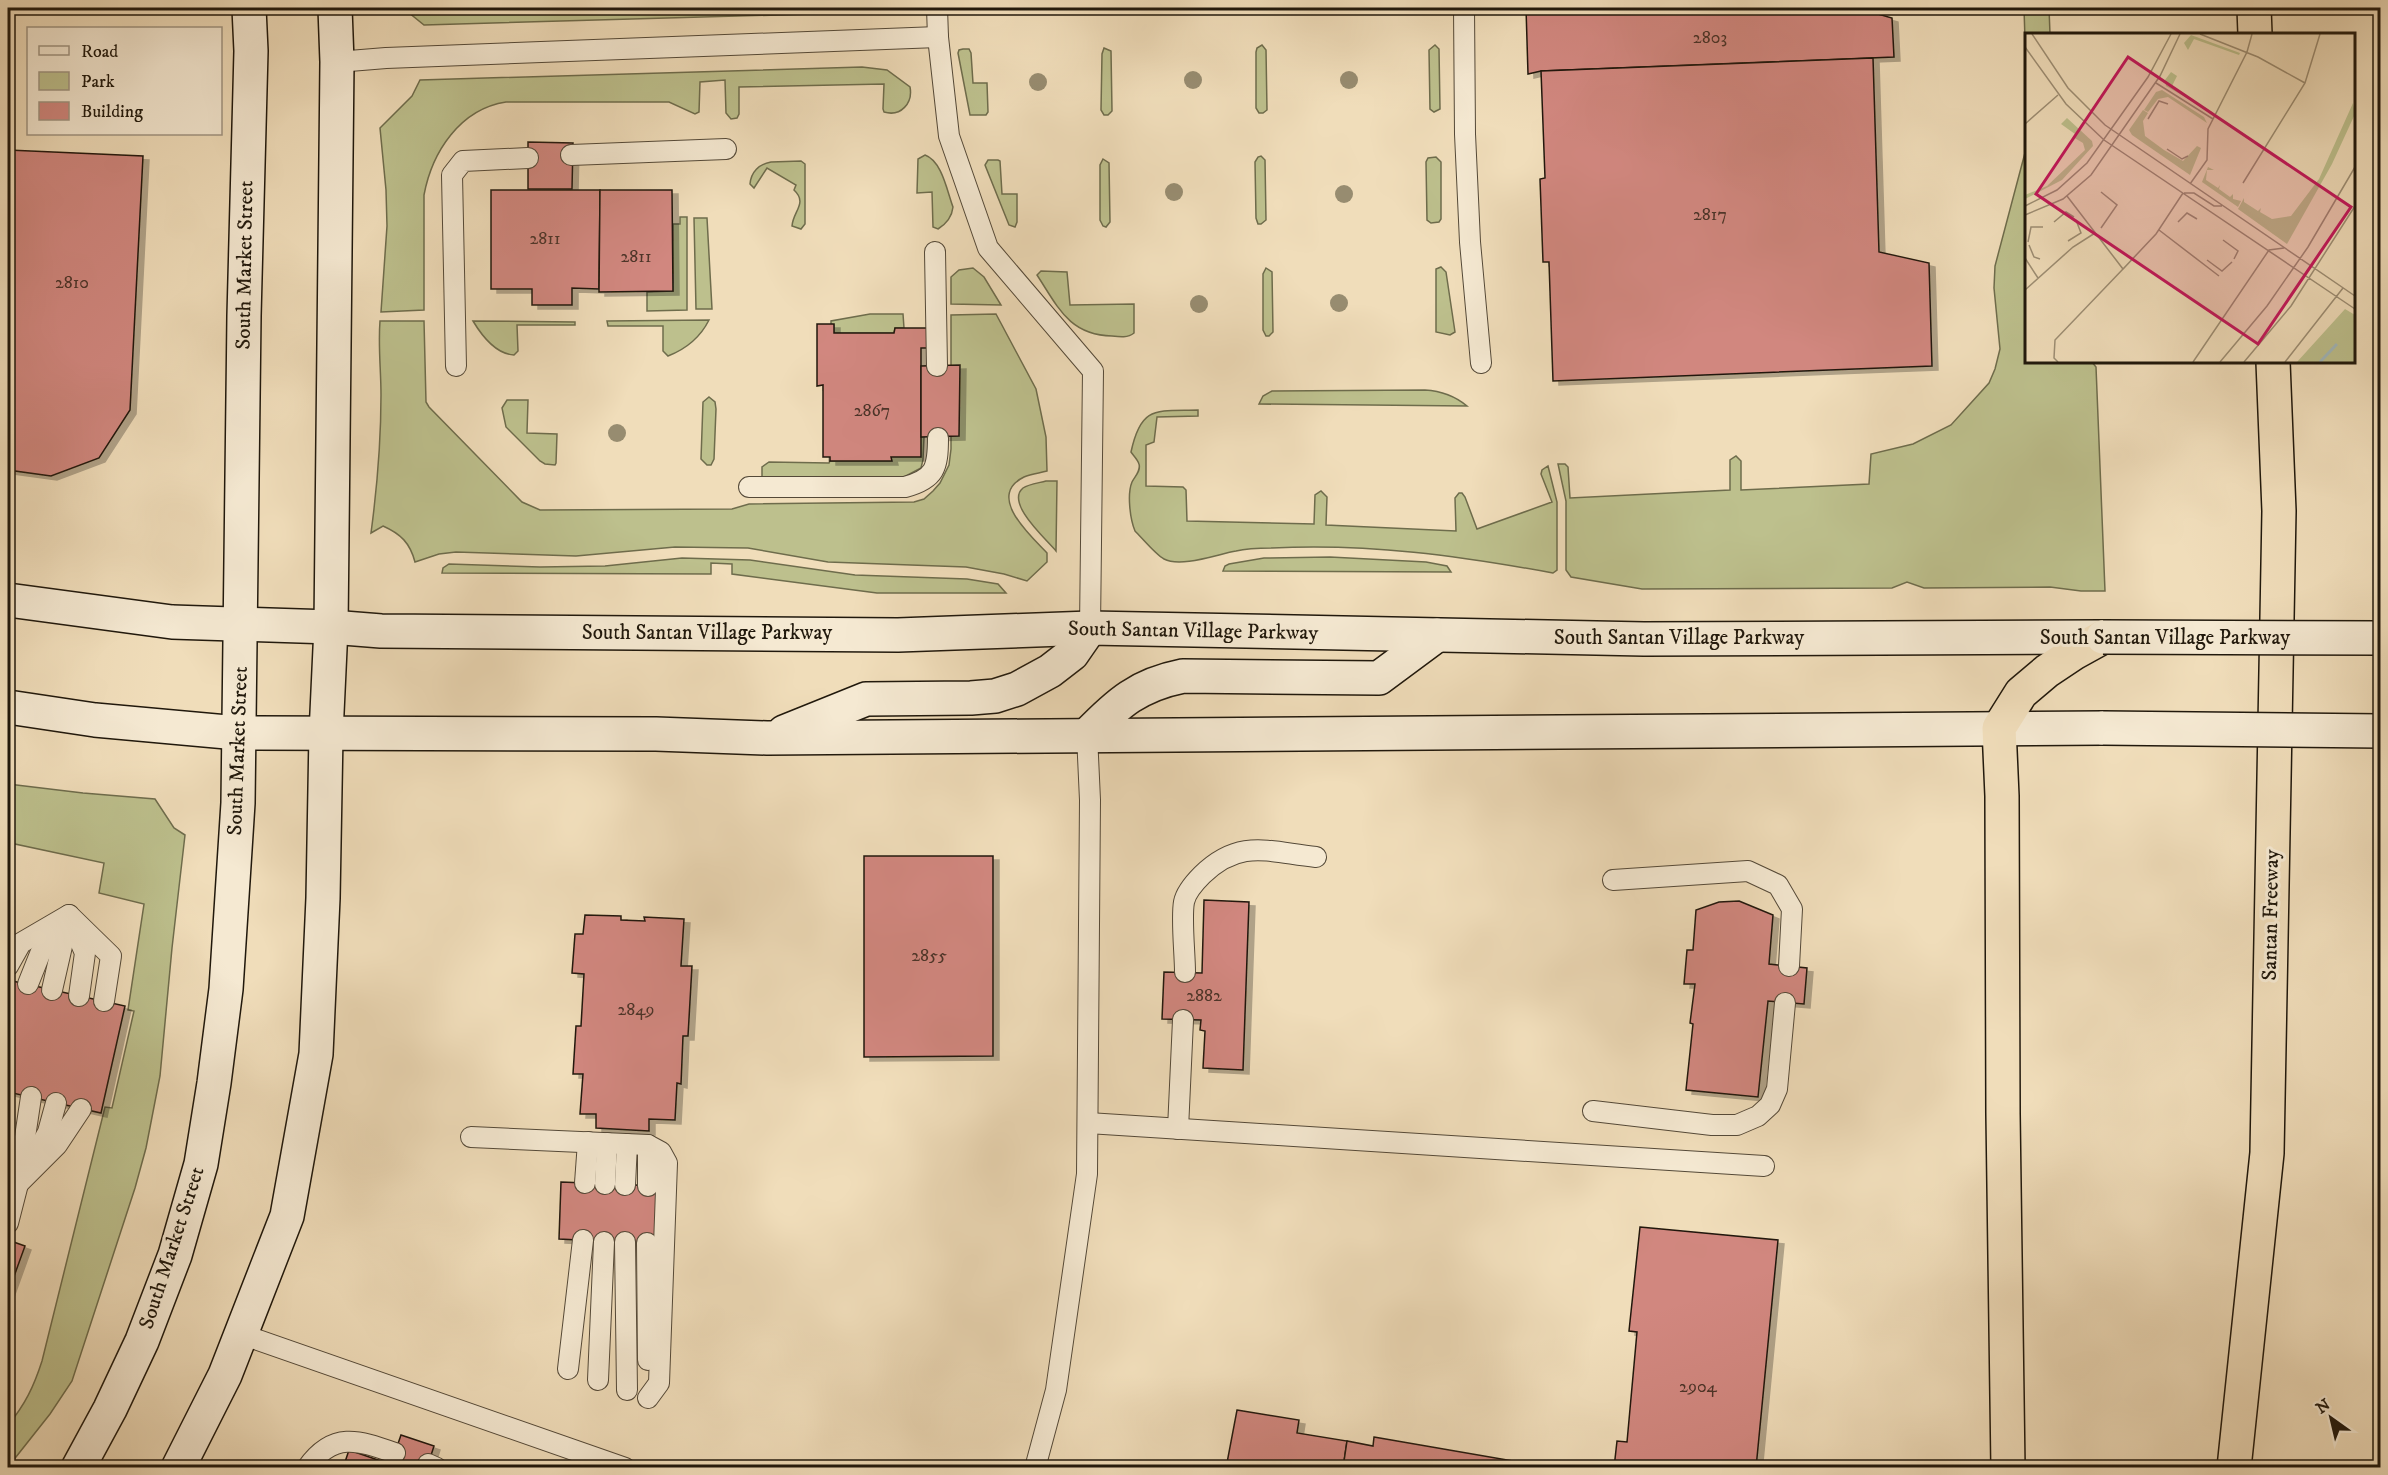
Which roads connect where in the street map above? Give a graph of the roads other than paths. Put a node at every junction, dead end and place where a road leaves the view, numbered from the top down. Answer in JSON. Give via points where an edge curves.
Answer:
{"nodes":[{"id":1,"x":249,"y":8,"type":"edge"},
{"id":2,"x":335,"y":8,"type":"edge"},
{"id":3,"x":937,"y":8,"type":"edge"},
{"id":4,"x":1464,"y":8,"type":"edge"},
{"id":5,"x":2254,"y":8,"type":"edge"},
{"id":6,"x":2255,"y":33,"type":"edge"},
{"id":7,"x":938,"y":37,"type":"junction"},
{"id":8,"x":337,"y":62,"type":"junction"},
{"id":9,"x":726,"y":149,"type":"dead end"},
{"id":10,"x":571,"y":155,"type":"dead end"},
{"id":11,"x":528,"y":158,"type":"dead end"},
{"id":12,"x":935,"y":252,"type":"dead end"},
{"id":13,"x":1481,"y":363,"type":"dead end"},
{"id":14,"x":2273,"y":363,"type":"edge"},
{"id":15,"x":456,"y":366,"type":"dead end"},
{"id":16,"x":937,"y":366,"type":"dead end"},
{"id":17,"x":938,"y":438,"type":"dead end"},
{"id":18,"x":749,"y":487,"type":"dead end"},
{"id":19,"x":8,"y":600,"type":"edge"},
{"id":20,"x":241,"y":624,"type":"junction"},
{"id":21,"x":331,"y":627,"type":"junction"},
{"id":22,"x":1090,"y":628,"type":"junction"},
{"id":23,"x":1437,"y":635,"type":"junction"},
{"id":24,"x":2103,"y":638,"type":"junction"},
{"id":25,"x":2380,"y":638,"type":"edge"},
{"id":26,"x":8,"y":707,"type":"edge"},
{"id":27,"x":1999,"y":728,"type":"junction"},
{"id":28,"x":2380,"y":731,"type":"edge"},
{"id":29,"x":238,"y":734,"type":"junction"},
{"id":30,"x":326,"y":734,"type":"junction"},
{"id":31,"x":1088,"y":735,"type":"junction"},
{"id":32,"x":767,"y":738,"type":"junction"},
{"id":33,"x":1316,"y":857,"type":"dead end"},
{"id":34,"x":1613,"y":880,"type":"dead end"},
{"id":35,"x":69,"y":915,"type":"junction"},
{"id":36,"x":8,"y":966,"type":"edge"},
{"id":37,"x":1789,"y":966,"type":"dead end"},
{"id":38,"x":1185,"y":972,"type":"dead end"},
{"id":39,"x":28,"y":984,"type":"dead end"},
{"id":40,"x":52,"y":990,"type":"dead end"},
{"id":41,"x":79,"y":996,"type":"dead end"},
{"id":42,"x":104,"y":1001,"type":"dead end"},
{"id":43,"x":1785,"y":1003,"type":"dead end"},
{"id":44,"x":1183,"y":1020,"type":"dead end"},
{"id":45,"x":31,"y":1097,"type":"dead end"},
{"id":46,"x":56,"y":1103,"type":"dead end"},
{"id":47,"x":81,"y":1109,"type":"dead end"},
{"id":48,"x":1593,"y":1111,"type":"dead end"},
{"id":49,"x":1088,"y":1123,"type":"junction"},
{"id":50,"x":1178,"y":1129,"type":"junction"},
{"id":51,"x":471,"y":1137,"type":"dead end"},
{"id":52,"x":597,"y":1142,"type":"junction"},
{"id":53,"x":627,"y":1144,"type":"junction"},
{"id":54,"x":648,"y":1145,"type":"junction"},
{"id":55,"x":8,"y":1152,"type":"edge"},
{"id":56,"x":1764,"y":1166,"type":"dead end"},
{"id":57,"x":13,"y":1177,"type":"edge"},
{"id":58,"x":585,"y":1184,"type":"dead end"},
{"id":59,"x":648,"y":1186,"type":"dead end"},
{"id":60,"x":8,"y":1223,"type":"edge"},
{"id":61,"x":583,"y":1240,"type":"dead end"},
{"id":62,"x":604,"y":1242,"type":"dead end"},
{"id":63,"x":625,"y":1242,"type":"dead end"},
{"id":64,"x":647,"y":1243,"type":"dead end"},
{"id":65,"x":240,"y":1334,"type":"junction"},
{"id":66,"x":568,"y":1369,"type":"dead end"},
{"id":67,"x":597,"y":1380,"type":"dead end"},
{"id":68,"x":627,"y":1390,"type":"dead end"},
{"id":69,"x":395,"y":1453,"type":"dead end"},
{"id":70,"x":78,"y":1467,"type":"edge"},
{"id":71,"x":178,"y":1467,"type":"edge"},
{"id":72,"x":307,"y":1467,"type":"edge"},
{"id":73,"x":625,"y":1467,"type":"edge"},
{"id":74,"x":1035,"y":1467,"type":"edge"},
{"id":75,"x":2008,"y":1467,"type":"edge"},
{"id":76,"x":2234,"y":1467,"type":"edge"}],
"edges":[{"from":1,"to":20,"type":"main road","name":"South Market Street"},
{"from":2,"to":8,"type":"main road"},
{"from":3,"to":7,"type":"lane"},
{"from":4,"to":13,"type":"lane","via":[[1470,242]]},
{"from":5,"to":6,"type":"highway"},
{"from":7,"to":8,"type":"lane"},
{"from":7,"to":22,"type":"lane","via":[[949,136],[988,248],[1093,371]]},
{"from":8,"to":21,"type":"main road"},
{"from":9,"to":10,"type":"lane"},
{"from":11,"to":15,"type":"lane","via":[[463,161],[452,175]]},
{"from":12,"to":16,"type":"lane"},
{"from":14,"to":76,"type":"highway","name":"Santan Freeway","via":[[2279,512],[2267,1153]]},
{"from":17,"to":18,"type":"lane","via":[[938,455],[930,476],[905,487]]},
{"from":19,"to":20,"type":"main road","name":"South Santan Village Parkway","via":[[172,622]]},
{"from":20,"to":21,"type":"main road","name":"South Santan Village Parkway"},
{"from":20,"to":29,"type":"main road","name":"South Market Street"},
{"from":21,"to":22,"type":"main road","name":"South Santan Village Parkway","via":[[381,631],[886,635]]},
{"from":21,"to":30,"type":"main road"},
{"from":22,"to":23,"type":"main road","name":"South Santan Village Parkway"},
{"from":22,"to":32,"type":"main road","via":[[1072,654],[1017,689],[971,699],[866,699]]},
{"from":23,"to":24,"type":"main road","name":"South Santan Village Parkway","via":[[1644,639]]},
{"from":23,"to":31,"type":"main road","via":[[1379,678],[1182,676],[1162,680],[1120,702]]},
{"from":24,"to":25,"type":"main road","name":"South Santan Village Parkway","bridge":true},
{"from":24,"to":27,"type":"highway","via":[[2074,652],[2030,685]]},
{"from":26,"to":29,"type":"main road"},
{"from":27,"to":28,"type":"main road","bridge":true},
{"from":27,"to":31,"type":"main road"},
{"from":27,"to":75,"type":"highway"},
{"from":29,"to":30,"type":"main road"},
{"from":29,"to":70,"type":"main road","name":"South Market Street","via":[[238,803],[226,989],[201,1164],[175,1256],[142,1341]]},
{"from":30,"to":32,"type":"main road"},
{"from":30,"to":65,"type":"main road","via":[[316,1054],[287,1216]]},
{"from":31,"to":32,"type":"main road"},
{"from":31,"to":49,"type":"lane"},
{"from":33,"to":38,"type":"lane","via":[[1245,849],[1211,867],[1193,884],[1184,902]]},
{"from":34,"to":37,"type":"lane","via":[[1748,871],[1778,885],[1792,909]]},
{"from":35,"to":36,"type":"lane","via":[[21,943]]},
{"from":35,"to":39,"type":"lane","via":[[40,954]]},
{"from":35,"to":40,"type":"lane"},
{"from":35,"to":41,"type":"lane","via":[[85,953]]},
{"from":35,"to":42,"type":"lane","via":[[111,956]]},
{"from":43,"to":48,"type":"lane","via":[[1777,1089],[1770,1105],[1758,1116],[1737,1125],[1712,1125]]},
{"from":44,"to":50,"type":"lane"},
{"from":45,"to":57,"type":"lane"},
{"from":46,"to":57,"type":"lane","via":[[48,1132]]},
{"from":47,"to":57,"type":"lane","via":[[57,1145]]},
{"from":49,"to":50,"type":"lane"},
{"from":49,"to":74,"type":"lane","via":[[1087,1174],[1056,1390]]},
{"from":50,"to":56,"type":"lane"},
{"from":51,"to":52,"type":"lane"},
{"from":52,"to":53,"type":"lane"},
{"from":52,"to":53,"type":"lane","via":[[615,1185]]},
{"from":52,"to":58,"type":"lane"},
{"from":53,"to":54,"type":"lane"},
{"from":54,"to":59,"type":"lane"},
{"from":54,"to":64,"type":"lane","via":[[661,1152],[667,1163],[659,1383],[648,1398]]},
{"from":55,"to":57,"type":"lane"},
{"from":57,"to":60,"type":"lane"},
{"from":61,"to":66,"type":"lane"},
{"from":62,"to":67,"type":"lane"},
{"from":63,"to":68,"type":"lane"},
{"from":65,"to":71,"type":"main road","via":[[225,1375]]},
{"from":65,"to":73,"type":"lane"},
{"from":69,"to":72,"type":"lane","via":[[361,1441],[342,1442],[327,1446]]}]}
